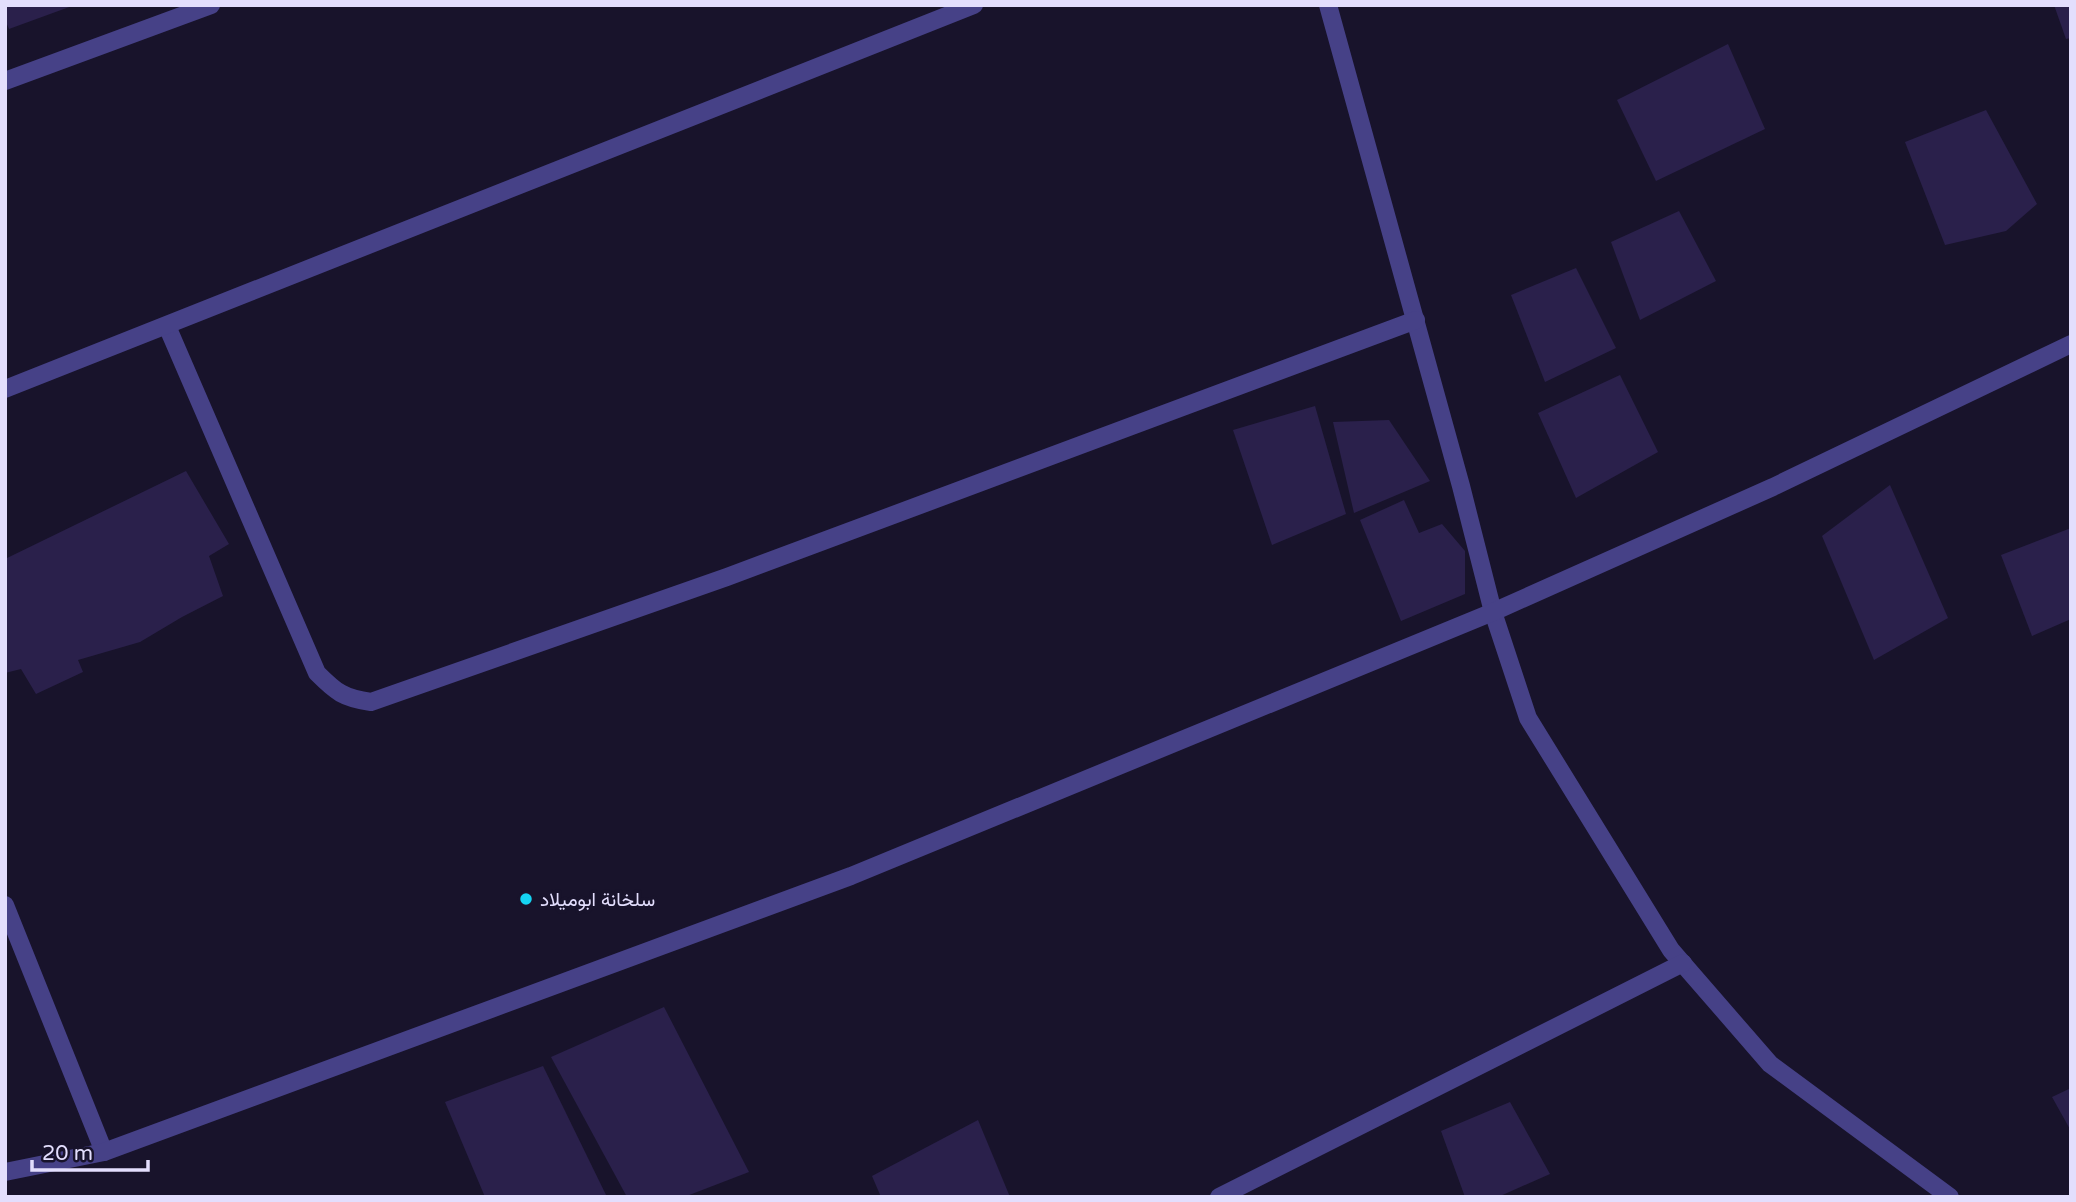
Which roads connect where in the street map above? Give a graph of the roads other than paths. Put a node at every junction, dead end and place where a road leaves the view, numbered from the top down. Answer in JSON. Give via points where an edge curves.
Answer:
{"nodes":[{"id":1,"x":211,"y":5,"type":"edge"},
{"id":2,"x":974,"y":5,"type":"edge"},
{"id":3,"x":1328,"y":5,"type":"edge"},
{"id":4,"x":5,"y":81,"type":"edge"},
{"id":5,"x":1416,"y":320,"type":"junction"},
{"id":6,"x":167,"y":326,"type":"junction"},
{"id":7,"x":2071,"y":344,"type":"edge"},
{"id":8,"x":5,"y":389,"type":"edge"},
{"id":9,"x":1493,"y":612,"type":"junction"},
{"id":10,"x":5,"y":905,"type":"edge"},
{"id":11,"x":1683,"y":963,"type":"junction"},
{"id":12,"x":104,"y":1152,"type":"junction"},
{"id":13,"x":5,"y":1171,"type":"edge"},
{"id":14,"x":1219,"y":1197,"type":"edge"},
{"id":15,"x":1950,"y":1197,"type":"edge"}],
"edges":[{"from":1,"to":4,"type":"street"},
{"from":2,"to":6,"type":"street"},
{"from":3,"to":5,"type":"street"},
{"from":5,"to":6,"type":"street","via":[[727,577],[370,702],[349,699],[317,673]]},
{"from":5,"to":9,"type":"street"},
{"from":6,"to":8,"type":"street"},
{"from":7,"to":9,"type":"street","via":[[1773,488]]},
{"from":9,"to":11,"type":"street","via":[[1528,718]]},
{"from":9,"to":12,"type":"street","via":[[851,876]]},
{"from":10,"to":12,"type":"street"},
{"from":11,"to":14,"type":"street"},
{"from":11,"to":15,"type":"street","via":[[1770,1064]]},
{"from":12,"to":13,"type":"street"}]}
